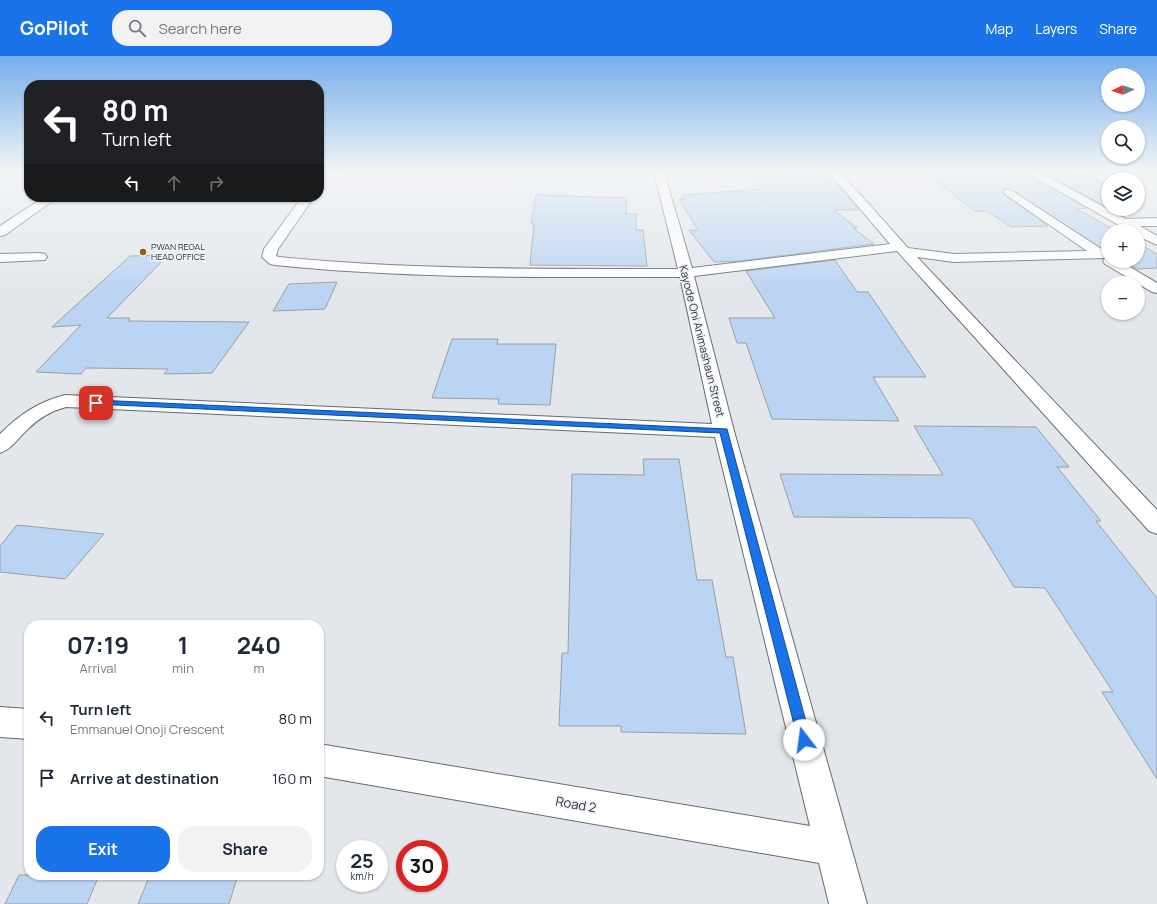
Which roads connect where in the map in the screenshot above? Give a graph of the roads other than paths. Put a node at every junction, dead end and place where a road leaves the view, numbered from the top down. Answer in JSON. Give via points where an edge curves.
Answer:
{"nodes":[{"id":1,"x":30,"y":212,"type":"edge"},
{"id":2,"x":298,"y":212,"type":"edge"},
{"id":3,"x":669,"y":212,"type":"edge"},
{"id":4,"x":869,"y":212,"type":"edge"},
{"id":5,"x":1037,"y":212,"type":"edge"},
{"id":6,"x":1103,"y":212,"type":"edge"},
{"id":7,"x":1157,"y":222,"type":"edge"},
{"id":8,"x":1124,"y":223,"type":"junction"},
{"id":9,"x":0,"y":232,"type":"edge"},
{"id":10,"x":1157,"y":241,"type":"edge"},
{"id":11,"x":902,"y":249,"type":"junction"},
{"id":12,"x":1101,"y":256,"type":"edge"},
{"id":13,"x":40,"y":257,"type":"dead end"},
{"id":14,"x":0,"y":258,"type":"edge"},
{"id":15,"x":1101,"y":259,"type":"edge"},
{"id":16,"x":1121,"y":268,"type":"edge"},
{"id":17,"x":686,"y":273,"type":"junction"},
{"id":18,"x":1157,"y":289,"type":"edge"},
{"id":19,"x":724,"y":431,"type":"junction"},
{"id":20,"x":0,"y":446,"type":"edge"},
{"id":21,"x":1157,"y":525,"type":"edge"},
{"id":22,"x":0,"y":722,"type":"edge"},
{"id":23,"x":24,"y":724,"type":"edge"},
{"id":24,"x":324,"y":761,"type":"edge"},
{"id":25,"x":833,"y":848,"type":"junction"},
{"id":26,"x":848,"y":904,"type":"edge"}],
"edges":[{"from":1,"to":9,"type":"main road"},
{"from":2,"to":17,"type":"main road","via":[[271,250],[269,257],[295,263],[386,270],[478,273]]},
{"from":3,"to":17,"type":"main road","name":"Kayode Oni Animashaun Street"},
{"from":4,"to":11,"type":"main road"},
{"from":5,"to":12,"type":"main road"},
{"from":6,"to":8,"type":"main road"},
{"from":7,"to":8,"type":"main road"},
{"from":8,"to":10,"type":"main road"},
{"from":11,"to":15,"type":"main road","via":[[954,258]]},
{"from":11,"to":17,"type":"main road"},
{"from":11,"to":21,"type":"main road"},
{"from":13,"to":14,"type":"main road"},
{"from":16,"to":18,"type":"main road"},
{"from":17,"to":19,"type":"main road","name":"Kayode Oni Animashaun Street"},
{"from":19,"to":20,"type":"main road","via":[[65,401],[39,409],[28,416]]},
{"from":19,"to":25,"type":"main road","name":"Kayode Oni Animashaun Street"},
{"from":22,"to":23,"type":"main road"},
{"from":24,"to":25,"type":"main road","name":"Road 2"},
{"from":25,"to":26,"type":"main road","name":"Kayode Oni Animashaun Street"}]}
